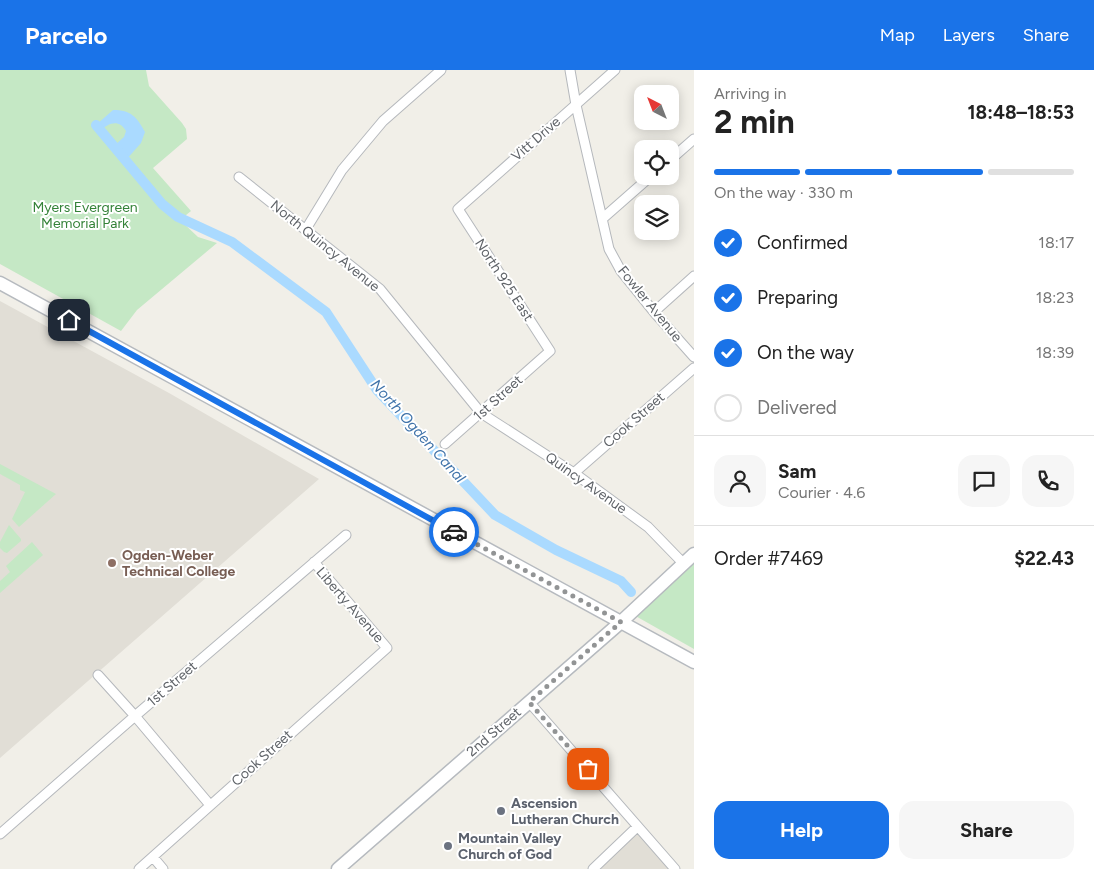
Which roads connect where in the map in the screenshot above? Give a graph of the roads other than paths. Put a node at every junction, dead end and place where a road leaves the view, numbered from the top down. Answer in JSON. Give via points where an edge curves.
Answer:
{"nodes":[{"id":1,"x":441,"y":70,"type":"edge"},
{"id":2,"x":570,"y":70,"type":"edge"},
{"id":3,"x":615,"y":70,"type":"edge"},
{"id":4,"x":576,"y":105,"type":"junction"},
{"id":5,"x":694,"y":139,"type":"edge"},
{"id":6,"x":679,"y":152,"type":"edge"},
{"id":7,"x":239,"y":177,"type":"dead end"},
{"id":8,"x":641,"y":185,"type":"edge"},
{"id":9,"x":458,"y":209,"type":"joint"},
{"id":10,"x":602,"y":219,"type":"junction"},
{"id":11,"x":306,"y":229,"type":"junction"},
{"id":12,"x":694,"y":276,"type":"edge"},
{"id":13,"x":0,"y":283,"type":"edge"},
{"id":14,"x":654,"y":312,"type":"junction"},
{"id":15,"x":550,"y":351,"type":"joint"},
{"id":16,"x":694,"y":357,"type":"edge"},
{"id":17,"x":694,"y":368,"type":"edge"},
{"id":18,"x":481,"y":413,"type":"junction"},
{"id":19,"x":445,"y":444,"type":"dead end"},
{"id":20,"x":574,"y":473,"type":"junction"},
{"id":21,"x":346,"y":535,"type":"dead end"},
{"id":22,"x":694,"y":554,"type":"edge"},
{"id":23,"x":314,"y":562,"type":"junction"},
{"id":24,"x":683,"y":563,"type":"junction"},
{"id":25,"x":621,"y":622,"type":"junction"},
{"id":26,"x":387,"y":648,"type":"joint"},
{"id":27,"x":694,"y":662,"type":"edge"},
{"id":28,"x":98,"y":675,"type":"dead end"},
{"id":29,"x":529,"y":702,"type":"junction"},
{"id":30,"x":135,"y":716,"type":"junction"},
{"id":31,"x":210,"y":805,"type":"junction"},
{"id":32,"x":638,"y":827,"type":"junction"},
{"id":33,"x":0,"y":834,"type":"edge"},
{"id":34,"x":153,"y":857,"type":"junction"},
{"id":35,"x":139,"y":869,"type":"edge"},
{"id":36,"x":163,"y":869,"type":"edge"},
{"id":37,"x":338,"y":869,"type":"edge"},
{"id":38,"x":593,"y":869,"type":"edge"},
{"id":39,"x":675,"y":869,"type":"edge"}],
"edges":[{"from":1,"to":11,"type":"street","via":[[383,120],[342,170]]},
{"from":2,"to":4,"type":"street","name":"Fowler Avenue"},
{"from":3,"to":4,"type":"street","name":"Vitt Drive"},
{"from":4,"to":9,"type":"street","name":"Vitt Drive"},
{"from":4,"to":10,"type":"street","name":"Fowler Avenue"},
{"from":5,"to":6,"type":"street"},
{"from":7,"to":11,"type":"street","name":"North Quincy Avenue"},
{"from":8,"to":10,"type":"street"},
{"from":9,"to":15,"type":"street","name":"North 925 East"},
{"from":10,"to":14,"type":"street","name":"Fowler Avenue","via":[[609,249],[621,271]]},
{"from":11,"to":18,"type":"street","name":"North Quincy Avenue","via":[[380,290]]},
{"from":12,"to":14,"type":"street"},
{"from":13,"to":25,"type":"main road"},
{"from":14,"to":16,"type":"street","name":"Fowler Avenue"},
{"from":15,"to":18,"type":"street","name":"1st Street"},
{"from":17,"to":20,"type":"street","name":"Cook Street"},
{"from":18,"to":19,"type":"street","name":"1st Street"},
{"from":18,"to":20,"type":"street","name":"Quincy Avenue"},
{"from":20,"to":24,"type":"street","name":"Quincy Avenue","via":[[648,527]]},
{"from":21,"to":23,"type":"street","name":"1st Street"},
{"from":22,"to":24,"type":"main road","name":"2nd Street"},
{"from":23,"to":26,"type":"street","name":"Liberty Avenue"},
{"from":23,"to":30,"type":"street","name":"1st Street"},
{"from":24,"to":25,"type":"main road","name":"2nd Street"},
{"from":25,"to":27,"type":"main road"},
{"from":25,"to":29,"type":"main road","name":"2nd Street"},
{"from":26,"to":31,"type":"street","name":"Cook Street"},
{"from":28,"to":30,"type":"street"},
{"from":29,"to":32,"type":"street"},
{"from":29,"to":37,"type":"main road","name":"2nd Street"},
{"from":30,"to":31,"type":"street"},
{"from":30,"to":33,"type":"street","name":"1st Street"},
{"from":31,"to":34,"type":"street","name":"Cook Street"},
{"from":32,"to":38,"type":"street"},
{"from":32,"to":39,"type":"street"},
{"from":34,"to":35,"type":"street","name":"Cook Street"},
{"from":34,"to":36,"type":"street"}]}
